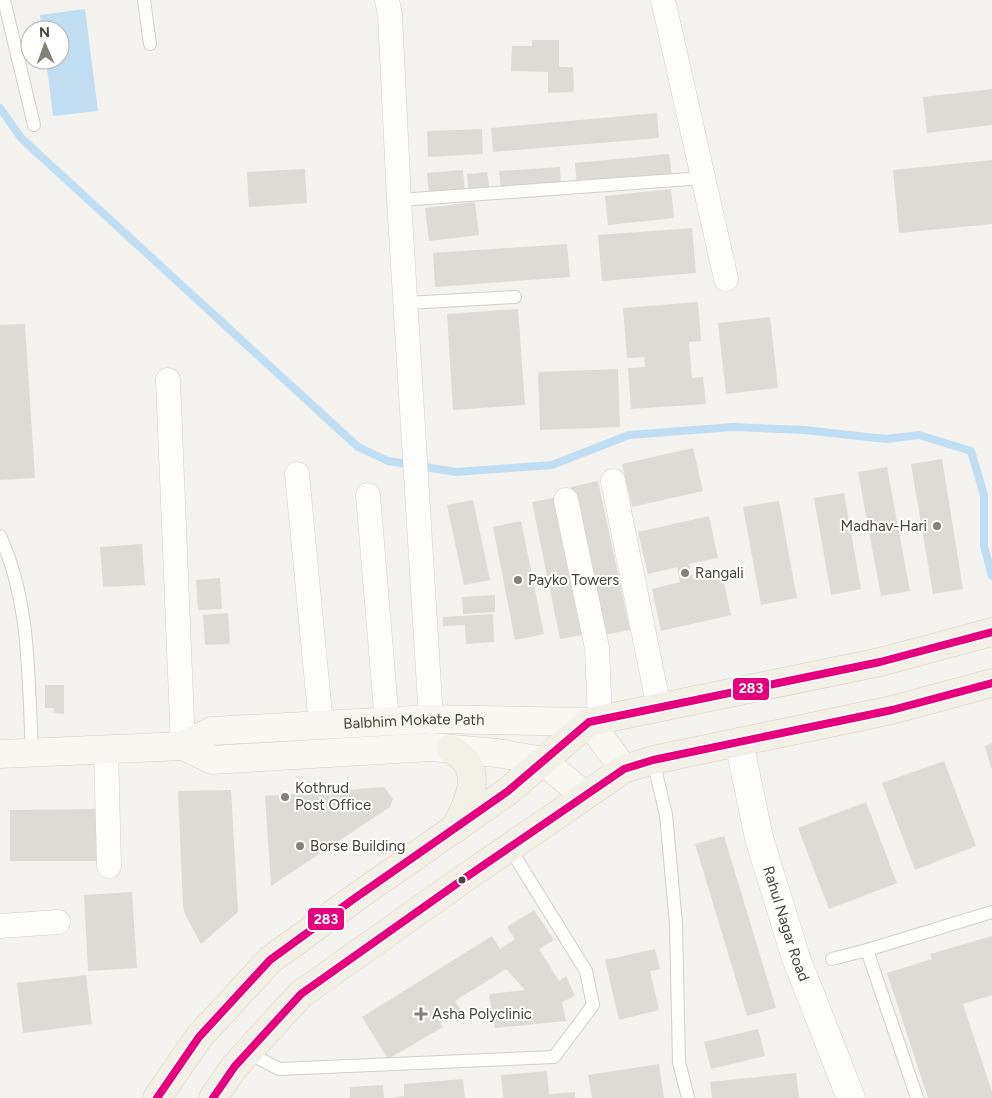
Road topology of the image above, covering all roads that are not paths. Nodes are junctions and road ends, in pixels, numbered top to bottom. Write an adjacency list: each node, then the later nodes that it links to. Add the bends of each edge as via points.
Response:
1 (4, 0): 6 (lane)
2 (144, 0): 5 (lane)
3 (387, 0): 8 (street)
4 (663, 0): 7 (street)
5 (150, 44)
6 (34, 125)
7 (703, 178): 8 (lane); 9 (street)
8 (399, 200): 11 (street)
9 (726, 279)
10 (515, 297): 11 (lane)
11 (406, 303): 21 (street)
12 (168, 380): 26 (street)
13 (297, 474): 24 (street)
14 (613, 481): 20 (street)
15 (368, 495): 23 (street)
16 (566, 500): 22 (street, via 596,648)
17 (0, 536): 29 (lane, via 15,580 25,630)
18 (992, 632): 20 (main road, via 880,662)
19 (992, 683): 25 (main road, via 892,710)
20 (659, 708): 22 (main road)
21 (431, 719): 22 (main road, Balbhim Mokate Path); 23 (main road, Balbhim Mokate Path)
22 (594, 721): 31 (main road); 33 (main road)
23 (387, 722): 24 (main road, Balbhim Mokate Path)
24 (321, 725): 26 (main road, Balbhim Mokate Path, via 212,731)
25 (739, 742): 32 (main road); 47 (street, Rahul Nagar Road, via 759,838 796,958)
26 (183, 746): 27 (main road, Balbhim Mokate Path); 28 (main road, Balbhim Mokate Path, via 212,760 431,747)
27 (106, 749): 29 (main road, Balbhim Mokate Path); 37 (street)
28 (452, 749): 31 (main road, Balbhim Mokate Path); 35 (main road, via 471,769 472,779 469,796)
29 (32, 752): 30 (main road, Balbhim Mokate Path)
30 (0, 754)
31 (543, 760): 34 (main road); 35 (main road, via 508,791)
32 (653, 760): 33 (main road); 46 (lane, via 666,815 676,924 679,1062)
33 (624, 769): 34 (main road)
34 (584, 795): 36 (main road)
35 (455, 828): 44 (main road, via 270,960 199,1037)
36 (509, 847): 43 (main road, via 301,994); 43 (lane, via 586,971 592,1005 554,1057 279,1069)
37 (109, 866)
38 (992, 912): 41 (lane)
39 (58, 922): 40 (street)
40 (0, 926)
41 (867, 950): 42 (lane); 48 (lane)
42 (832, 959)
43 (247, 1052): 45 (main road)
44 (157, 1098)
45 (213, 1098)
46 (688, 1098)
47 (851, 1098)
48 (917, 1098)

